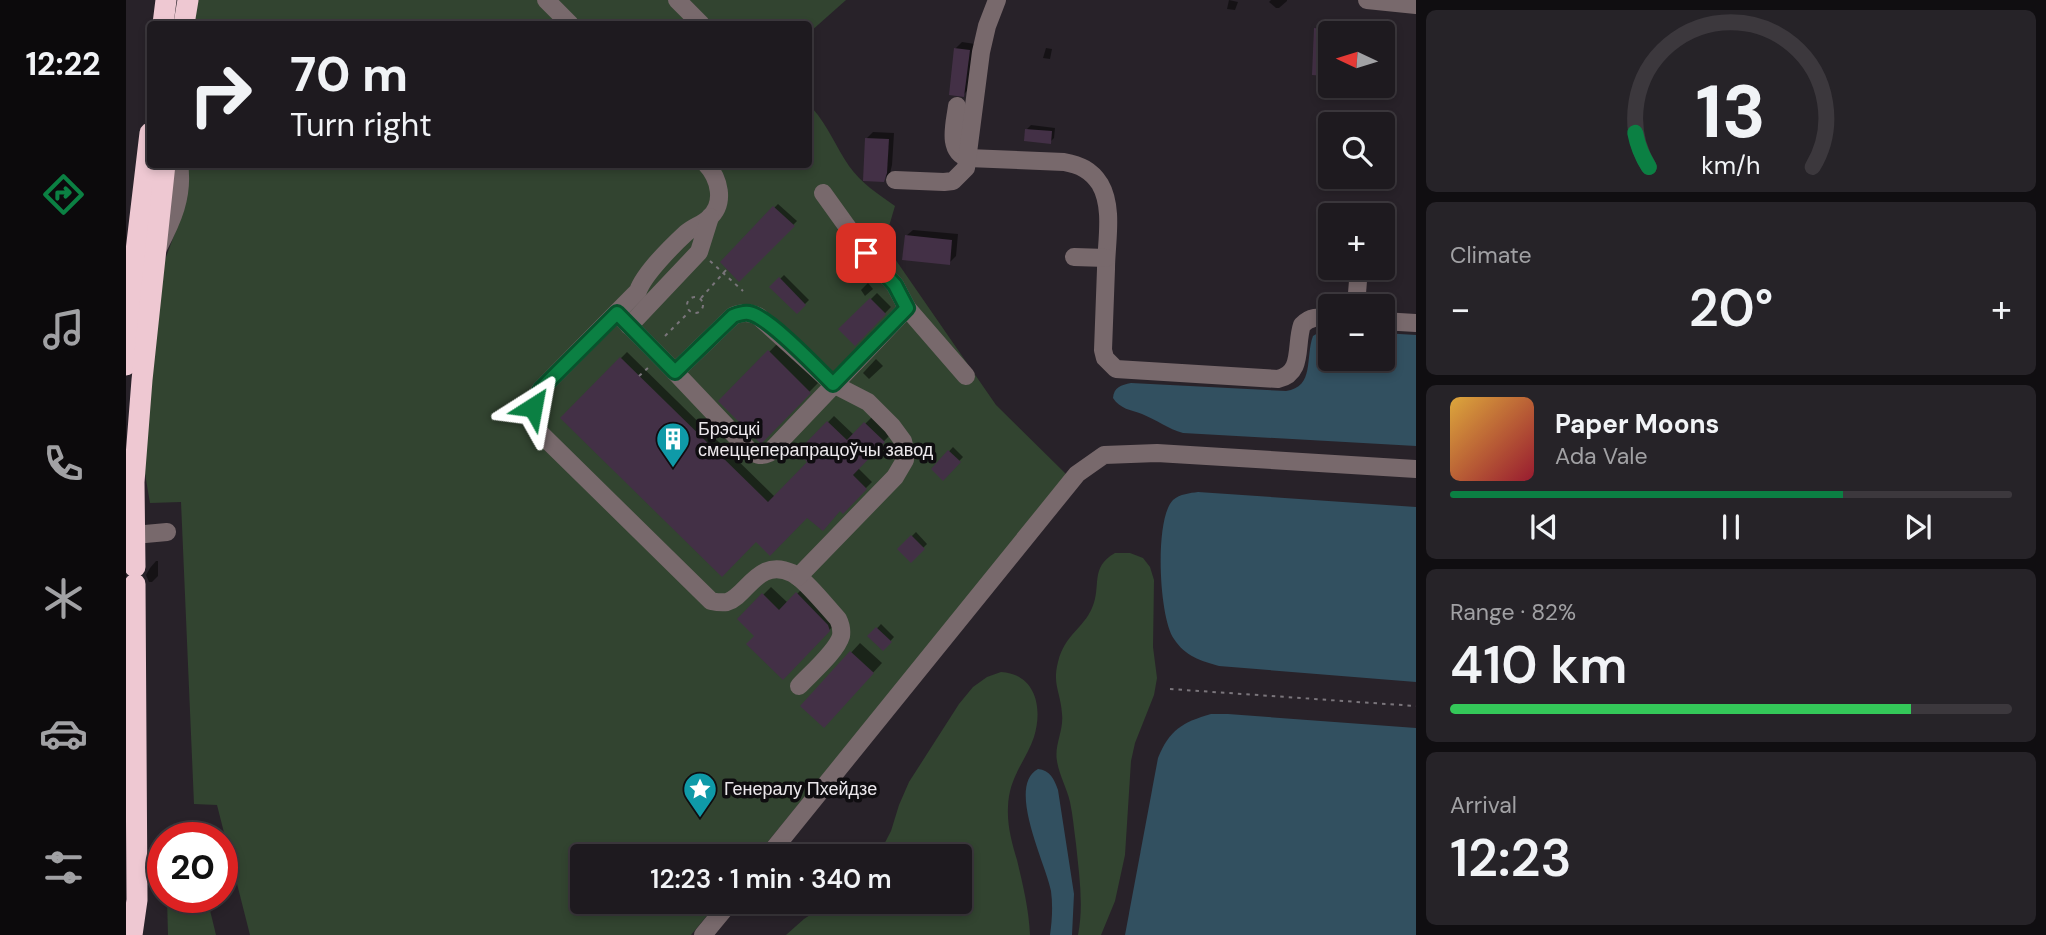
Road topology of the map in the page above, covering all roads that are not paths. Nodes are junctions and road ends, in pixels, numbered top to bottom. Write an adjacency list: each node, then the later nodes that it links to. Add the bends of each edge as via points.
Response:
1 (166, 0): 8 (highway)
2 (188, 0): 9 (highway)
3 (546, 0): 10 (lane)
4 (677, 0): 11 (lane)
5 (997, 0): 14 (lane, via 981,52)
6 (1367, 0): 7 (lane)
7 (1416, 5)
8 (163, 21)
9 (184, 21)
10 (567, 21)
11 (698, 21)
12 (957, 106): 14 (lane, via 954,145)
13 (147, 158): 28 (highway)
14 (968, 158): 18 (lane, via 966,168 953,181); 22 (lane, via 1064,162 1086,169 1104,195)
15 (165, 168): 20 (highway)
16 (179, 168): 20 (lane, via 175,214)
17 (709, 168): 25 (lane, via 719,185 710,218 688,232 642,281)
18 (895, 180)
19 (822, 194): 23 (lane, via 895,285)
20 (155, 254): 33 (highway)
21 (1074, 257): 22 (lane)
22 (1106, 258): 24 (lane, via 1103,350 1104,358 1116,369 1284,378 1295,367 1302,326)
23 (907, 308): 30 (lane); 31 (lane)
24 (1318, 318)
25 (623, 319): 29 (lane); 35 (lane, via 537,394 532,414 535,427 710,601 731,600 769,571)
26 (1395, 322): 27 (lane)
27 (1416, 323)
28 (126, 365)
29 (675, 372): 31 (lane, via 733,316 749,313 766,321); 31 (lane, via 748,449 762,456)
30 (966, 376)
31 (833, 384): 35 (lane, via 868,402 892,426 903,441 905,460 895,477)
32 (1416, 469): 38 (lane, via 1157,453 1104,454 1077,474)
33 (130, 532): 34 (lane); 37 (highway, via 135,576)
34 (167, 532)
35 (798, 577): 36 (lane, via 838,619 842,634)
36 (799, 686)
37 (137, 843): 39 (lane); 40 (highway)
38 (778, 844)
39 (126, 879)
40 (138, 900): 42 (highway); 43 (lane)
41 (720, 914): 44 (lane)
42 (130, 935)
43 (140, 935)
44 (703, 935)

